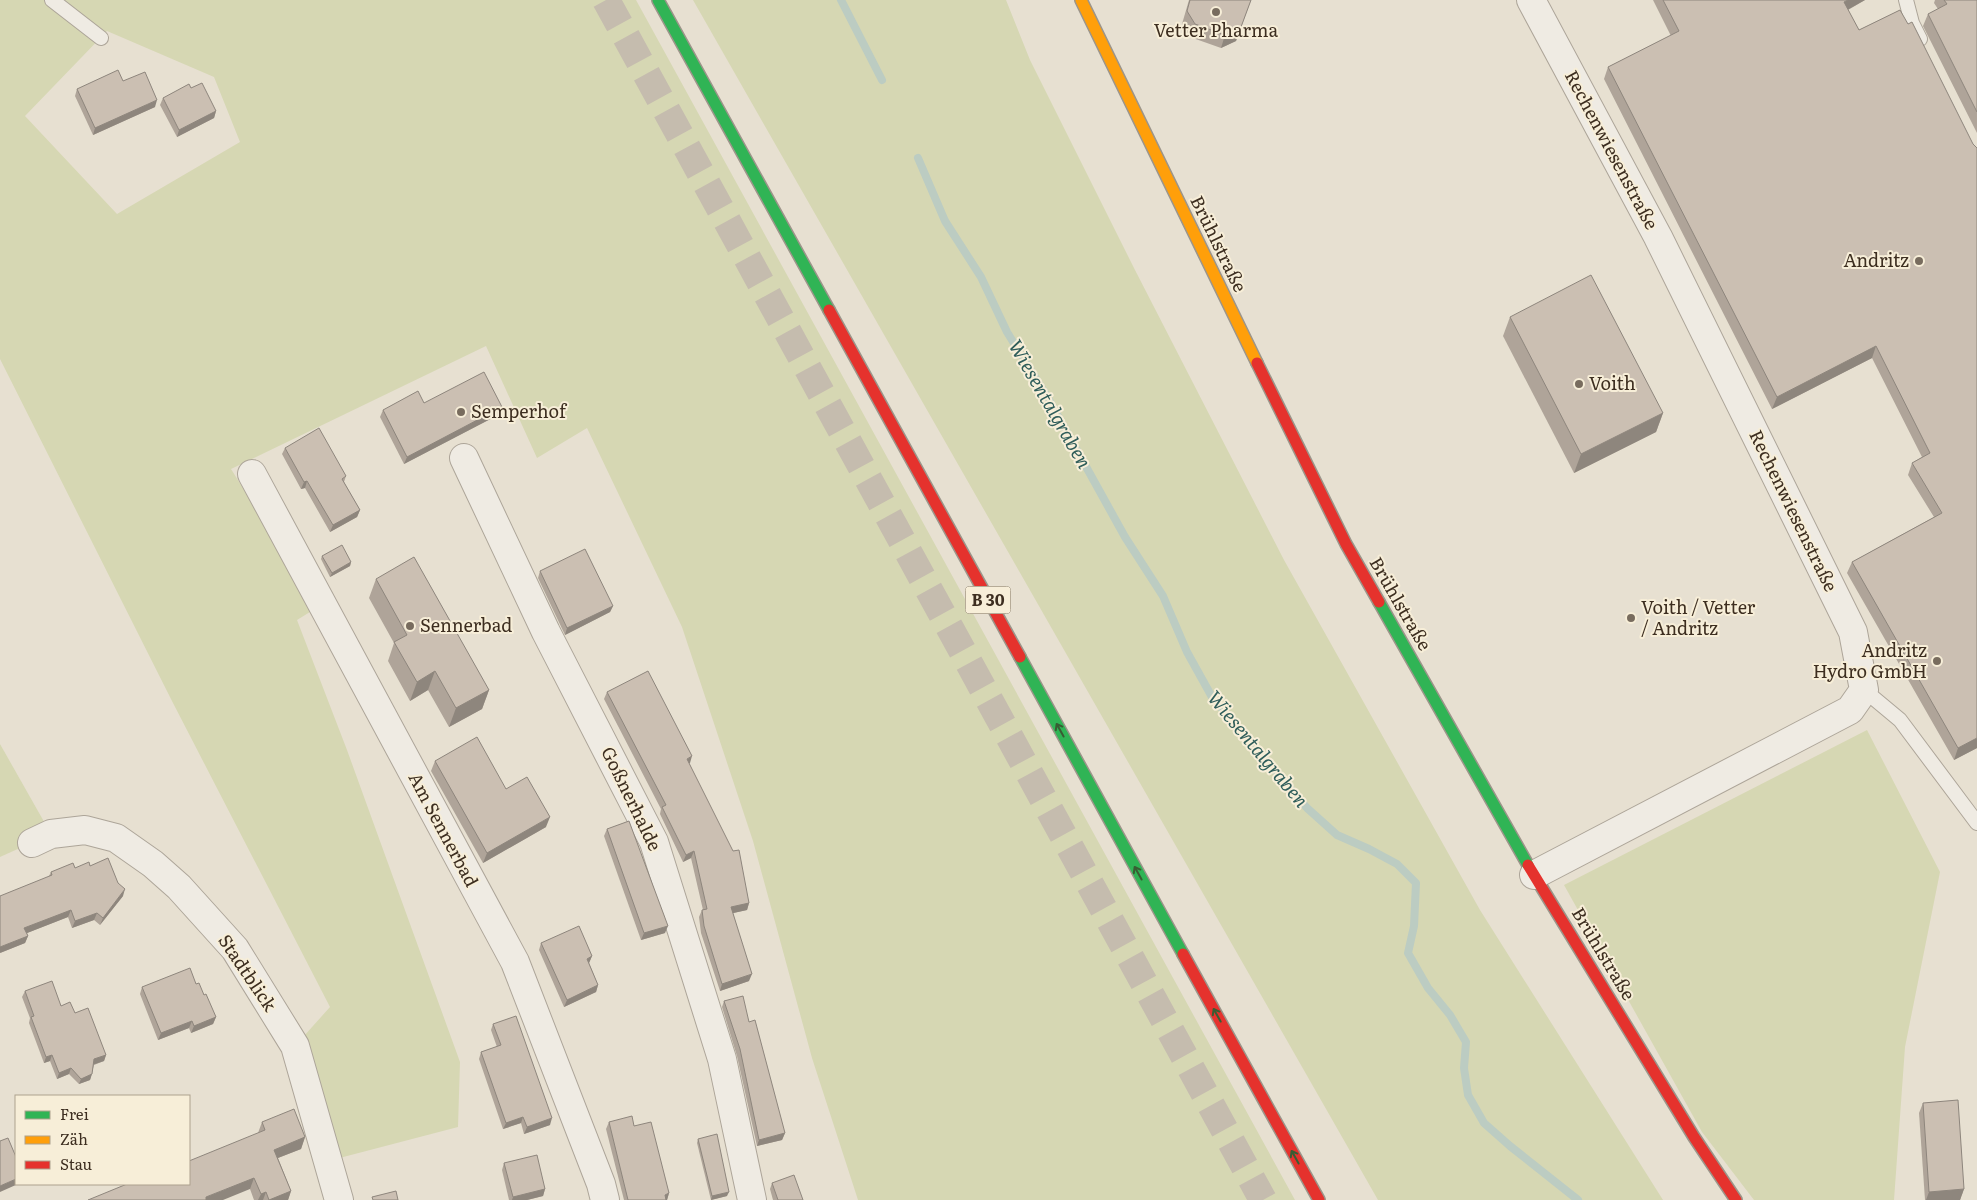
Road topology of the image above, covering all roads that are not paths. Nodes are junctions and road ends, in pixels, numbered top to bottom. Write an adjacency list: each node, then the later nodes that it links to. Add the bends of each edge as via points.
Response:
1 (52, 0): 6 (lane)
2 (658, 0): 17 (main road, B 30, one-way to 2)
3 (1081, 0): 13 (main road, Brühlstraße, via 1346,544)
4 (1531, 0): 10 (street, Rechenwiesenstraße, via 1658,238 1849,623)
5 (1906, 0): 7 (lane, via 1912,23)
6 (101, 38)
7 (1925, 49)
8 (468, 467): 16 (street, Goßnerhalde, via 546,632 654,842 722,1058)
9 (252, 474): 15 (street, Am Sennerbad, via 515,962)
10 (1864, 690): 11 (lane, via 1900,720); 13 (street, via 1850,710)
11 (1977, 822)
12 (32, 843): 14 (street, Stadtblick, via 51,834 85,830 116,838 179,887 235,949 295,1046)
13 (1534, 876): 18 (main road, Brühlstraße)
14 (339, 1200)
15 (605, 1200)
16 (752, 1200)
17 (1318, 1200)
18 (1736, 1200)

